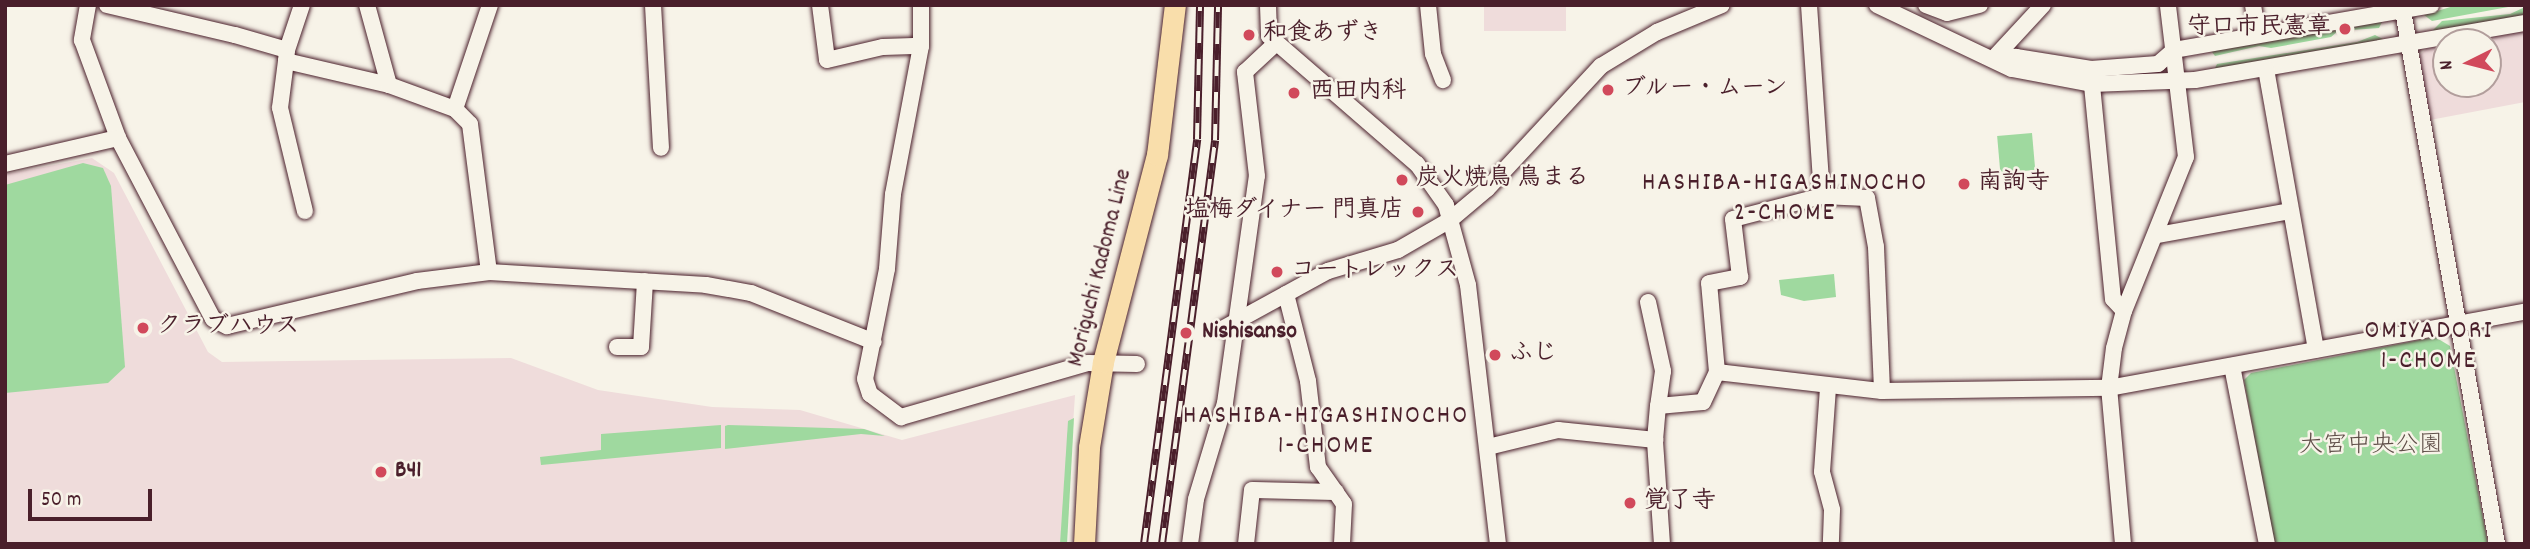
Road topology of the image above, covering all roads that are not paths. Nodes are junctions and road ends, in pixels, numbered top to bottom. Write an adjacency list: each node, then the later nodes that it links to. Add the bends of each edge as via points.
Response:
1 (88, 5): 36 (street, via 82,40)
2 (107, 5): 28 (street)
3 (302, 5): 28 (street)
4 (367, 5): 34 (street)
5 (490, 5): 35 (street)
6 (653, 5): 37 (street)
7 (820, 5): 26 (street, via 827,60 883,47)
8 (921, 5): 26 (street)
9 (1175, 5): 55 (main road, Moriguchi Kadoma Line, via 1157,155)
10 (1268, 5): 24 (street, via 1269,36)
11 (1428, 5): 32 (street, via 1433,54)
12 (1722, 5): 42 (street, via 1657,32 1601,66 1487,189)
13 (1808, 5): 39 (street)
14 (1877, 5): 29 (street)
15 (1926, 5): 16 (street, via 1947,13)
16 (1980, 5)
17 (2043, 5): 29 (street)
18 (2168, 5): 27 (street)
19 (2253, 5): 23 (street)
20 (2431, 5): 21 (street)
21 (2402, 8): 23 (street); 25 (street)
22 (2525, 23): 25 (street)
23 (2258, 35): 27 (street)
24 (1276, 43): 42 (street, via 1417,163 1446,205); 50 (street, via 1245,72 1257,176)
25 (2410, 43): 30 (street); 51 (street)
26 (921, 46): 52 (street, via 893,194 887,269)
27 (2174, 50): 31 (street, via 2158,64); 33 (street)
28 (287, 56): 34 (street); 40 (street, via 280,108)
29 (1994, 58): 31 (street, via 2042,78)
30 (2266, 69): 33 (street); 41 (street)
31 (2092, 77): 33 (street); 48 (street, via 2113,299)
32 (1443, 80)
33 (2178, 80): 43 (street, via 2186,157)
34 (388, 85): 35 (street)
35 (455, 109): 44 (street, via 470,124)
36 (118, 138): 38 (street); 44 (street, via 213,319 227,326 417,281)
37 (661, 148)
38 (5, 164)
39 (1822, 196): 58 (street, via 1733,219 1740,276 1709,283); 61 (street, via 1867,198 1876,247)
40 (305, 211)
41 (2290, 211): 43 (street); 54 (street)
42 (1450, 220): 46 (street, via 1398,250 1328,271); 64 (street, via 1468,285)
43 (2158, 235): 48 (street)
44 (489, 272): 45 (street)
45 (645, 281): 52 (street, via 751,293); 53 (street, via 641,347)
46 (1286, 294): 50 (street); 65 (street, via 1308,381 1318,467)
47 (1648, 302): 62 (street, via 1663,370)
48 (2124, 312): 60 (street)
49 (2525, 312): 51 (street)
50 (1229, 324): 67 (street, via 1225,403 1199,487)
51 (2458, 324): 54 (street); 75 (street)
52 (874, 342): 55 (street, via 865,379 870,394 901,418)
53 (617, 347)
54 (2316, 350): 57 (street)
55 (1103, 362): 56 (street); 66 (main road, Moriguchi Kadoma Line, via 1088,447)
56 (1137, 364)
57 (2232, 366): 60 (street); 74 (street)
58 (1717, 372): 59 (street); 62 (street, via 1703,402)
59 (1828, 388): 61 (street); 72 (street, via 1822,472 1832,510)
60 (2109, 388): 61 (street); 73 (street)
61 (1882, 391)
62 (1658, 406): 63 (street)
63 (1655, 440): 64 (street, via 1558,430); 71 (street)
64 (1488, 447): 70 (street)
65 (1336, 492): 68 (street, via 1252,490); 69 (street, via 1344,504)
66 (1084, 544)
67 (1190, 544)
68 (1246, 544)
69 (1342, 544)
70 (1498, 544)
71 (1662, 544)
72 (1831, 544)
73 (2123, 544)
74 (2267, 544)
75 (2497, 544)

